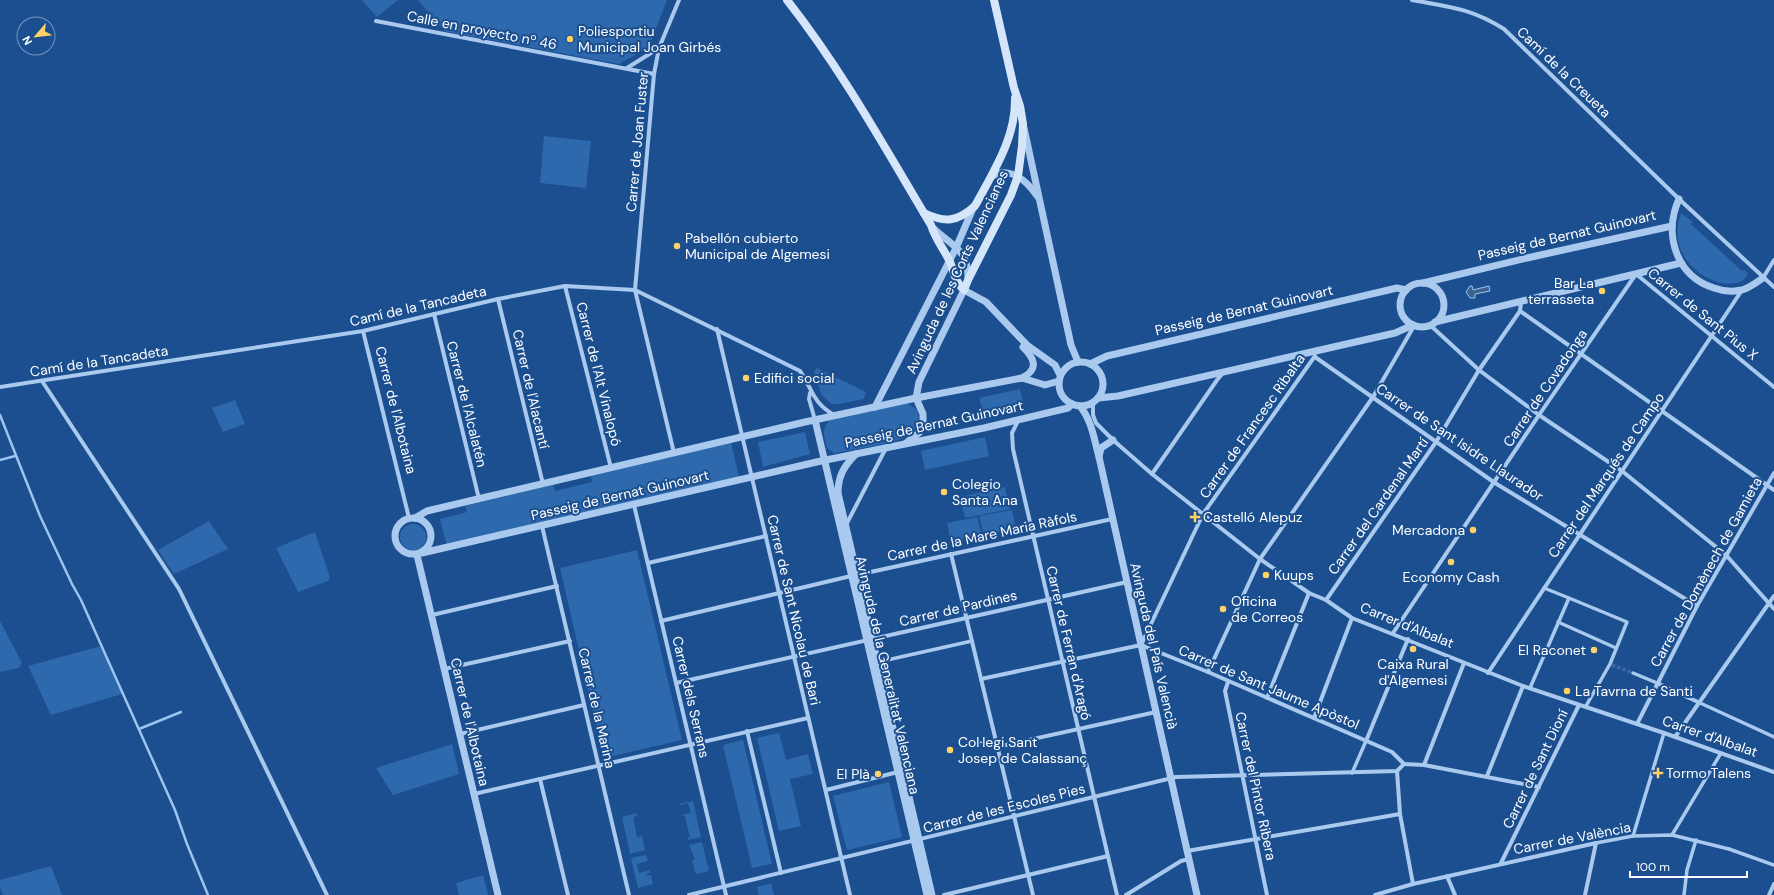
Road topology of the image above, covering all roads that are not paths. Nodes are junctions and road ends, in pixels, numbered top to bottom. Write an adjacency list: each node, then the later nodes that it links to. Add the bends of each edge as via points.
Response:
1 (679, 0): 6 (street, Carrer de Joan Fuster)
2 (787, 0): 16 (main road, via 848,86)
3 (994, 0): 9 (main road)
4 (1412, 0): 14 (street, Camí de la Creueta, via 1460,8 1504,29)
5 (376, 21): 7 (street, Calle en proyecto nº 46)
6 (659, 48): 7 (street); 8 (street, Carrer de Joan Fuster)
7 (626, 68): 8 (street, Calle en proyecto nº 46)
8 (654, 74): 29 (street, Carrer de Joan Fuster)
9 (1014, 88): 10 (main road, Avinguda de les Corts Valencianes); 12 (main road, Avinguda de les Corts Valencianes, via 1012,133)
10 (1023, 124): 11 (main road, Avinguda de les Corts Valencianes); 13 (street)
11 (1018, 176): 12 (street, via 1000,172); 13 (street, via 1032,188); 25 (main road, Avinguda de les Corts Valencianes)
12 (991, 177): 15 (main road, Avinguda de les Corts Valencianes)
13 (1040, 200): 46 (street, via 1071,345)
14 (1680, 200): 18 (street); 24 (street, Camí de la Creueta)
15 (975, 206): 16 (main road, via 956,218 940,219); 19 (street, Avinguda de les Corts Valencianes)
16 (924, 213): 17 (main road)
17 (931, 225): 19 (street); 21 (main road, via 935,237)
18 (1672, 226): 22 (street, via 1673,245); 26 (street, Passeig de Bernat Guinovart)
19 (956, 248): 21 (street, Avinguda de les Corts Valencianes); 25 (street, via 966,260)
20 (1774, 260): 24 (street)
21 (950, 261): 30 (main road, via 957,282); 61 (street, Avinguda de les Corts Valencianes)
22 (1681, 263): 23 (street); 32 (street, via 1705,284 1724,290)
23 (1636, 274): 34 (street); 42 (street, Carrer de Sant Pius X); 44 (street, Carrer de Covadonga)
24 (1763, 278): 28 (street, Camí de la Creueta); 32 (street)
25 (968, 280): 30 (main road, Avinguda de les Corts Valencianes)
26 (1423, 283): 31 (street, via 1414,284); 38 (street, via 1435,288 1443,299 1443,310)
27 (565, 286): 29 (street, Camí de la Tancadeta); 33 (street, Camí de la Tancadeta); 76 (street, Carrer de l'Alt Vinalopó)
28 (1774, 287)
29 (635, 290): 40 (street, Camí de la Tancadeta); 72 (street, Carrer de Joan Fuster)
30 (964, 290): 37 (street, via 986,302); 57 (street, Avinguda de les Corts Valencianes, via 919,382)
31 (1406, 290): 39 (street, via 1401,298 1400,309 1404,318); 47 (street, Passeig de Bernat Guinovart, via 1397,288 1382,291 1107,356)
32 (1743, 290): 42 (street, Carrer del Marqués de Campo)
33 (498, 300): 36 (street, Camí de la Tancadeta); 82 (street, Carrer de l'Alacantí)
34 (1521, 302): 35 (street, Carrer del Cardenal Martí); 38 (street)
35 (1520, 311): 44 (street); 48 (street, Carrer del Cardenal Martí)
36 (434, 314): 41 (street, Camí de la Tancadeta); 85 (street, Carrer de l'Alcalatén)
37 (998, 315): 50 (street, via 1033,360 1029,374); 51 (street, via 1027,344 1055,365)
38 (1433, 324): 39 (street); 48 (street)
39 (1413, 325): 43 (street, via 1395,333); 56 (street)
40 (717, 329): 55 (street, Camí de la Tancadeta, via 800,371 808,382); 67 (street, Carrer de Sant Nicolau de Bari)
41 (363, 331): 52 (street, Camí de la Tancadeta); 88 (street, Carrer de l'Albotaina)
42 (1712, 336): 54 (street, Carrer de Sant Pius X); 62 (street, Carrer del Marqués de Campo)
43 (1319, 350): 45 (street, Carrer de Francesc Ribalta); 49 (street)
44 (1581, 353): 62 (street); 63 (street, Carrer de Covadonga)
45 (1314, 358): 56 (street, Carrer de Sant Isidre Llaurador); 87 (street, Carrer de Francesc Ribalta)
46 (1078, 362): 47 (street); 51 (street, via 1070,364)
47 (1090, 364): 58 (street, via 1100,373 1102,379 1102,392)
48 (1479, 370): 63 (street); 69 (street, Carrer del Cardenal Martí)
49 (1225, 372): 58 (street); 79 (street)
50 (1022, 378): 51 (street, Passeig de Bernat Guinovart, via 1045,385); 57 (street, Passeig de Bernat Guinovart)
51 (1059, 378): 59 (street, via 1062,395)
52 (42, 381): 53 (street, Camí de la Tancadeta); 193 (street, via 179,589)
53 (0, 387)
54 (1774, 387)
55 (810, 392): 64 (street, Camí de la Tancadeta, via 816,401); 65 (street, Camí de la Tancadeta, via 809,399)
56 (1373, 397): 69 (street, Carrer de Sant Isidre Llaurador); 98 (street)
57 (916, 398): 61 (street, Passeig de Bernat Guinovart); 70 (street, via 923,414 923,426 919,433)
58 (1096, 400): 60 (street); 68 (street, Carrer d'Albalat, via 1096,423)
59 (1072, 404): 60 (street); 66 (street, Passeig de Bernat Guinovart, via 1068,408)
60 (1080, 406): 74 (street, Avinguda del País Valencià, via 1090,423)
61 (875, 407): 64 (street, Passeig de Bernat Guinovart)
62 (1662, 412): 77 (street, Carrer del Marqués de Campo); 83 (street)
63 (1539, 415): 77 (street); 81 (street, Carrer de Covadonga)
64 (834, 416): 65 (street, Passeig de Bernat Guinovart)
65 (815, 420): 67 (street, Passeig de Bernat Guinovart); 75 (street)
66 (1018, 420): 70 (street, Passeig de Bernat Guinovart); 94 (street, Carrer de Ferran d'Aragó, via 1012,433 1013,449)
67 (742, 437): 72 (street, Passeig de Bernat Guinovart); 80 (street, Carrer de Sant Nicolau de Bari)
68 (1113, 440): 74 (street, via 1101,448); 79 (street, Carrer d'Albalat)
69 (1436, 442): 81 (street, Carrer de Sant Isidre Llaurador); 109 (street, Carrer del Cardenal Martí)
70 (903, 445): 71 (street, Passeig de Bernat Guinovart)
71 (886, 448): 73 (street, Passeig de Bernat Guinovart); 91 (street)
72 (674, 453): 76 (street, Passeig de Bernat Guinovart)
73 (857, 454): 75 (street, Passeig de Bernat Guinovart); 91 (street, Avinguda de la Generalitat Valenciana, via 846,465 838,482)
74 (1099, 457): 89 (street, Avinguda del País Valencià)
75 (824, 461): 80 (street, Passeig de Bernat Guinovart); 100 (street, Avinguda de la Generalitat Valenciana)
76 (611, 468): 82 (street, Passeig de Bernat Guinovart)
77 (1622, 471): 92 (street, Carrer del Marqués de Campo); 97 (street)
78 (1774, 473): 83 (street, Carrer de Domènech de Gamieta)
79 (1152, 474): 87 (street, Carrer d'Albalat)
80 (752, 477): 86 (street, Passeig de Bernat Guinovart); 93 (street, Carrer de Sant Nicolau de Bari)
81 (1495, 483): 92 (street, Carrer de Sant Isidre Llaurador); 118 (street, Carrer de Covadonga)
82 (543, 484): 85 (street, Passeig de Bernat Guinovart)
83 (1767, 485): 84 (street); 97 (street, Carrer de Domènech de Gamieta)
84 (1774, 490)
85 (478, 499): 88 (street, Passeig de Bernat Guinovart, via 426,511)
86 (634, 505): 90 (street, Passeig de Bernat Guinovart); 99 (street, Carrer dels Serrans)
87 (1203, 514): 98 (street, Carrer d'Albalat); 123 (street, Carrer de Francesc Ribalta)
88 (412, 518): 95 (street, via 426,523 431,533 430,545); 95 (street, via 401,522 396,528 395,541 402,551 409,555)
89 (1112, 519): 94 (street, Carrer de la Mare Maria Ràfols); 101 (street, Avinguda del País Valencià)
90 (542, 526): 95 (street, Passeig de Bernat Guinovart); 102 (street, Carrer de la Marina)
91 (845, 527): 100 (street, Avinguda de la Generalitat Valenciana)
92 (1582, 535): 103 (street, Carrer del Marqués de Campo); 111 (street, Carrer de Sant Isidre Llaurador)
93 (766, 536): 99 (street); 104 (street, Carrer de Sant Nicolau de Bari)
94 (1032, 536): 96 (street, Carrer de la Mare Maria Ràfols); 108 (street, Carrer de Ferran d'Aragó)
95 (420, 554): 113 (street, Carrer de l'Albotaina)
96 (951, 554): 100 (street, Carrer de la Mare Maria Ràfols); 114 (street)
97 (1726, 555): 110 (street); 111 (street, Carrer de Domènech de Gamieta)
98 (1260, 559): 105 (street, Carrer d'Albalat); 130 (street)
99 (648, 563): 116 (street, Carrer dels Serrans)
100 (854, 575): 104 (street, Carrer de la Mare Maria Ràfols); 119 (street, Avinguda de la Generalitat Valenciana)
101 (1126, 582): 108 (street, Carrer de Pardines); 123 (street, Avinguda del País Valencià)
102 (557, 586): 113 (street); 121 (street, Carrer de la Marina)
103 (1544, 588): 107 (street); 131 (street, Carrer del Marqués de Campo)
104 (779, 592): 116 (street, Carrer de la Mare Maria Ràfols); 125 (street, Carrer de Sant Nicolau de Bari)
105 (1309, 593): 109 (street, Carrer d'Albalat); 139 (street)
106 (1774, 596): 110 (street)
107 (1569, 598): 117 (street); 124 (street, via 1627,622)
108 (1047, 599): 114 (street, Carrer de Pardines); 127 (street, Carrer de Ferran d'Aragó)
109 (1326, 600): 115 (street, Carrer d'Albalat)
110 (1769, 603): 112 (street); 140 (street)
111 (1696, 606): 136 (street, Carrer de Domènech de Gamieta)
112 (1774, 609)
113 (432, 615): 129 (street, Carrer de l'Albotaina)
114 (967, 618): 119 (street, Carrer de Pardines); 122 (street)
115 (1352, 618): 118 (street, Carrer d'Albalat); 146 (street)
116 (661, 621): 135 (street, Carrer dels Serrans)
117 (1558, 622): 124 (street); 138 (street)
118 (1393, 634): 120 (street, Carrer d'Albalat)
119 (869, 639): 125 (street, Carrer de Pardines); 126 (street, Avinguda de la Generalitat Valenciana); 162 (street, Avinguda de la Generalitat Valenciana)
120 (1408, 639): 128 (street, Carrer d'Albalat); 154 (street)
121 (570, 641): 129 (street); 141 (street, Carrer de la Marina)
122 (972, 641): 126 (street); 133 (street)
123 (1141, 645): 127 (street); 130 (street, Carrer de Sant Jaume Apòstol); 144 (street, Avinguda del País Valencià)
124 (1616, 648): 143 (street, via 1611,664)
125 (794, 656): 135 (street, Carrer de Pardines); 145 (street, Carrer de Sant Nicolau de Bari)
126 (877, 662): 178 (street, Avinguda de la Generalitat Valenciana)
127 (1062, 662): 133 (street); 148 (street, Carrer de Ferran d'Aragó)
128 (1464, 663): 131 (street, Carrer d'Albalat); 159 (street)
129 (444, 669): 151 (street, Carrer de l'Albotaina)
130 (1208, 672): 134 (street, Carrer de Sant Jaume Apòstol)
131 (1488, 673): 137 (street, Carrer d'Albalat)
132 (1634, 673): 136 (street)
133 (981, 679): 156 (street)
134 (1228, 682): 139 (street, Carrer de Sant Jaume Apòstol); 165 (street, Carrer del Pintor Ribera, via 1225,691)
135 (676, 683): 155 (street, Carrer dels Serrans)
136 (1657, 683): 140 (street); 147 (street, Carrer de Domènech de Gamieta)
137 (1523, 686): 138 (street, Carrer d'Albalat); 166 (street)
138 (1530, 688): 142 (street, Carrer d'Albalat)
139 (1267, 698): 146 (street, Carrer de Sant Jaume Apòstol)
140 (1698, 702): 152 (street); 153 (street)
141 (584, 705): 151 (street); 160 (street, Carrer de la Marina)
142 (1579, 705): 143 (street, Carrer d'Albalat); 169 (street, Carrer de Sant Dioní)
143 (1586, 706): 147 (street, Carrer d'Albalat)
144 (1156, 712): 148 (street); 168 (street, Avinguda del País Valencià)
145 (808, 718): 149 (street); 170 (street, Carrer de Sant Nicolau de Bari)
146 (1314, 718): 154 (street, Carrer de Sant Jaume Apòstol)
147 (1637, 724): 150 (street, Carrer d'Albalat)
148 (1078, 730): 156 (street); 172 (street, Carrer de Ferran d'Aragó)
149 (747, 732): 155 (street); 187 (street)
150 (1664, 733): 152 (street, Carrer d'Albalat); 176 (street)
151 (460, 734): 171 (street, Carrer de l'Albotaina)
152 (1675, 737): 157 (street, Carrer d'Albalat)
153 (1774, 737)
154 (1366, 741): 158 (street, Carrer de Sant Jaume Apòstol, via 1392,752); 163 (street)
155 (691, 744): 160 (street); 192 (street, Carrer dels Serrans)
156 (998, 747): 174 (street)
157 (1721, 753): 164 (street, Carrer d'Albalat); 175 (street)
158 (1404, 764): 159 (street); 161 (street)
159 (1424, 765): 166 (street)
160 (599, 766): 167 (street); 196 (street, Carrer de la Marina)
161 (1397, 771): 163 (street, Carrer de les Escoles Pies); 173 (street)
162 (898, 772): 170 (street); 178 (street, Avinguda de la Generalitat Valenciana)
163 (1352, 772): 165 (street, Carrer de les Escoles Pies)
164 (1774, 772)
165 (1242, 776): 168 (street, Carrer de les Escoles Pies); 177 (street, Carrer del Pintor Ribera)
166 (1486, 776): 169 (street)
167 (540, 779): 171 (street); 195 (street)
168 (1171, 779): 172 (street, Carrer de les Escoles Pies); 181 (street, Avinguda del País Valencià)
169 (1539, 787): 185 (street, Carrer de Sant Dioní)
170 (826, 790): 183 (street, Carrer de Sant Nicolau de Bari)
171 (474, 794): 194 (street, Carrer de l'Albotaina)
172 (1094, 797): 174 (street, Carrer de les Escoles Pies); 182 (street, Carrer de Ferran d'Aragó)
173 (1400, 814): 177 (street); 190 (street)
174 (1014, 816): 178 (street, Carrer de les Escoles Pies); 188 (street)
175 (1672, 835): 176 (street, Carrer de València); 179 (street, Carrer de València)
176 (1633, 836): 180 (street, Carrer de València)
177 (1257, 838): 181 (street); 207 (street, Carrer del Pintor Ribera)
178 (917, 840): 183 (street, Carrer de les Escoles Pies); 200 (street, Avinguda de la Generalitat Valenciana); 201 (street, Avinguda de la Generalitat Valenciana)
179 (1696, 840): 186 (street, Carrer de València); 211 (street, via 1687,870)
180 (1596, 843): 185 (street, Carrer de València); 210 (street)
181 (1187, 851): 184 (street, Avinguda del País Valencià)
182 (1108, 856): 188 (street); 204 (street, Carrer de Ferran d'Aragó)
183 (841, 858): 187 (street, Carrer de les Escoles Pies); 199 (street, Carrer de Sant Nicolau de Bari)
184 (1189, 859): 205 (street, via 1181,861); 206 (street, Avinguda del País Valencià)
185 (1501, 863): 189 (street, Carrer de València)
186 (1774, 865)
187 (781, 873): 192 (street, Carrer de les Escoles Pies)
188 (1028, 874): 202 (street); 203 (street)
189 (1447, 876): 190 (street, Carrer de València); 209 (street)
190 (1413, 884): 208 (street, Carrer de València)
191 (1774, 884): 212 (street)
192 (724, 886): 197 (street, Carrer de les Escoles Pies); 198 (street, Carrer dels Serrans)
193 (327, 895)
194 (498, 895)
195 (568, 895)
196 (629, 895)
197 (689, 895)
198 (726, 895)
199 (850, 895)
200 (927, 895)
201 (932, 895)
202 (944, 895)
203 (1033, 895)
204 (1117, 895)
205 (1126, 895)
206 (1197, 895)
207 (1268, 895)
208 (1375, 895)
209 (1455, 895)
210 (1585, 895)
211 (1684, 895)
212 (1770, 895)

